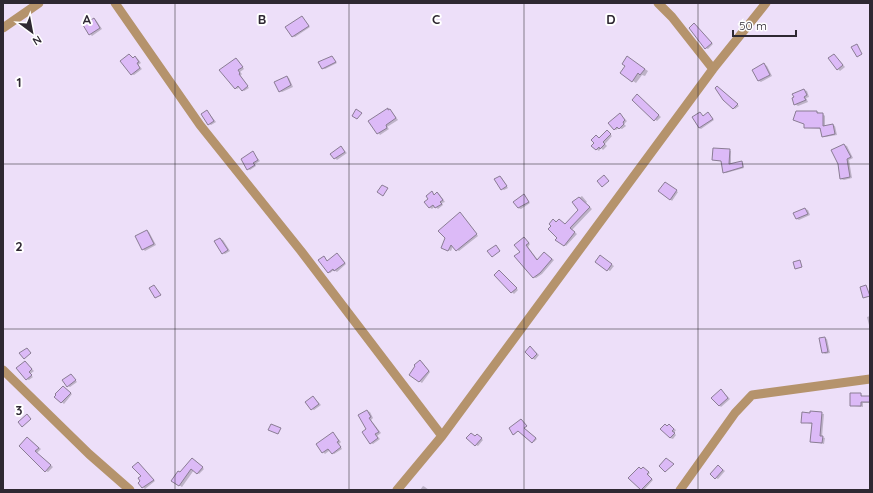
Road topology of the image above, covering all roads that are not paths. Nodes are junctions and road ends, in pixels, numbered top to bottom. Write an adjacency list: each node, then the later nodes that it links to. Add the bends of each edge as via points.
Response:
1 (39, 3): 5 (street)
2 (115, 3): 9 (street, via 200,125 301,251)
3 (658, 3): 6 (street)
4 (766, 3): 6 (street)
5 (3, 28)
6 (713, 69): 9 (street)
7 (3, 370): 10 (street)
8 (870, 379): 12 (street, via 752,395 735,413)
9 (442, 436): 11 (street)
10 (130, 490)
11 (397, 490)
12 (680, 490)

